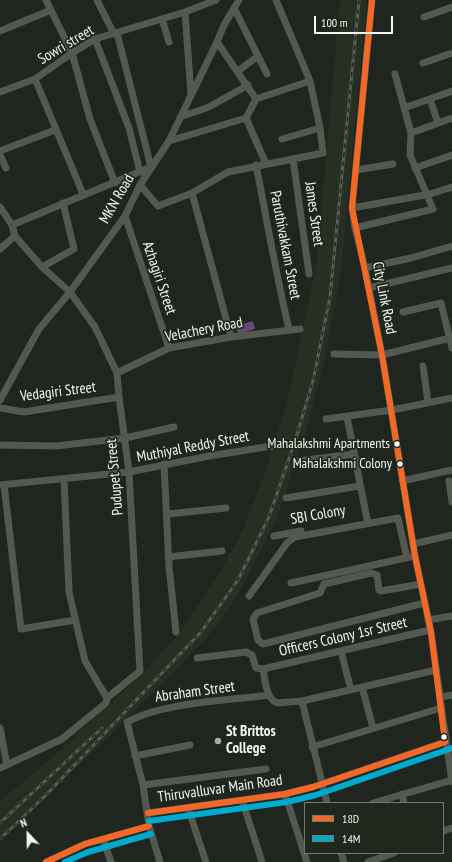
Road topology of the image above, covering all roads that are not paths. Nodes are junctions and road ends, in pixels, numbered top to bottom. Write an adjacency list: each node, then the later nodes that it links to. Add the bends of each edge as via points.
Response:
1 (46, 0): 9 (street)
2 (98, 0): 14 (street)
3 (216, 0): 10 (street, Sowri street)
4 (239, 0): 8 (street, MKN Road)
5 (276, 0): 26 (street)
6 (372, 0): 53 (street, City Link Road)
7 (452, 7): 11 (street)
8 (234, 8): 17 (street, MKN Road); 20 (street)
9 (51, 10): 13 (street); 18 (street)
10 (185, 12): 12 (street, Sowri street); 30 (street)
11 (424, 17)
12 (162, 19): 14 (street, Sowri street); 16 (street)
13 (0, 31)
14 (116, 34): 15 (street, Sowri street); 50 (street)
15 (95, 39): 18 (street, Sowri street); 54 (street, via 129,128)
16 (169, 42)
17 (217, 42): 22 (street); 30 (street, MKN Road)
18 (72, 53): 25 (street, Sowri street); 55 (street, via 90,119)
19 (452, 53): 21 (street)
20 (258, 56): 22 (street); 23 (street)
21 (423, 63)
22 (238, 71): 27 (street)
23 (267, 74)
24 (395, 74): 33 (street)
25 (35, 79): 29 (street, Sowri street); 39 (street)
26 (310, 81): 31 (street); 38 (street)
27 (248, 85): 31 (street); 34 (street, via 209,107)
28 (452, 91): 32 (street)
29 (0, 92)
30 (191, 94): 34 (street, MKN Road)
31 (256, 99): 35 (street)
32 (430, 99): 33 (street); 37 (street)
33 (404, 108): 40 (street)
34 (180, 116): 42 (street, MKN Road)
35 (246, 118): 42 (street); 47 (street)
36 (452, 118): 37 (street)
37 (438, 123): 40 (street)
38 (320, 128): 41 (street); 46 (street, via 323,153)
39 (56, 130): 43 (street); 60 (street)
40 (411, 133): 52 (street, via 410,155)
41 (282, 139)
42 (169, 141): 50 (street, MKN Road)
43 (0, 151)
44 (0, 154): 51 (street)
45 (452, 155): 52 (street)
46 (293, 158): 47 (street); 73 (street, James Street)
47 (266, 164): 49 (street)
48 (393, 164): 53 (street)
49 (256, 165): 58 (street, via 228,172); 77 (street, Paruthivakkam Street)
50 (151, 167): 54 (street); 56 (street, MKN Road)
51 (6, 168)
52 (415, 168): 59 (street)
53 (356, 170): 63 (street, City Link Road)
54 (140, 172): 55 (street)
55 (115, 183): 60 (street)
56 (140, 185): 58 (street, via 158,206); 64 (street, MKN Road)
57 (452, 188): 59 (street)
58 (192, 193): 79 (street)
59 (427, 193): 63 (street); 66 (street, via 433,209)
60 (82, 194): 61 (street)
61 (63, 202): 65 (street); 70 (street, via 74,249)
62 (0, 207): 65 (street)
63 (352, 208): 66 (street, City Link Road)
64 (124, 216): 75 (street, MKN Road); 81 (street, Azhagiri Street)
65 (12, 225): 67 (street)
66 (355, 228): 71 (street, City Link Road)
67 (15, 236): 69 (street); 70 (street, Pudupet Street)
68 (452, 246): 71 (street)
69 (0, 249)
70 (42, 267): 75 (street, Pudupet Street)
71 (365, 268): 74 (street, City Link Road)
72 (452, 268): 74 (street)
73 (309, 274)
74 (369, 288): 84 (street, City Link Road)
75 (70, 292): 86 (street, Pudupet Street, via 95,327); 89 (street, MKN Road, via 39,329)
76 (403, 312): 80 (street, via 441,303)
77 (289, 329): 78 (street, Velachery Road); 79 (street, Velachery Road)
78 (300, 329)
79 (231, 337): 81 (street, Velachery Road)
80 (450, 338): 82 (street); 84 (street)
81 (169, 348): 86 (street, Velachery Road)
82 (452, 348)
83 (334, 354): 84 (street)
84 (382, 355): 92 (street, City Link Road)
85 (423, 366): 90 (street)
86 (117, 373): 87 (street, Pudupet Street)
87 (119, 397): 91 (street, Vedagiri Street, via 24,412); 96 (street, Pudupet Street)
88 (452, 398): 90 (street)
89 (0, 400)
90 (428, 403): 92 (street)
91 (0, 408)
92 (392, 410): 93 (street); 105 (street, City Link Road)
93 (347, 417): 94 (street); 99 (street, SBI Colony)
94 (326, 419)
95 (174, 427): 96 (street)
96 (125, 438): 97 (street, via 56,446); 103 (street, Pudupet Street)
97 (0, 445)
98 (272, 446): 101 (street, Muthiyal Reddy Street)
99 (354, 454): 100 (street); 108 (street, SBI Colony)
100 (298, 461)
101 (164, 464): 103 (street, Muthiyal Reddy Street); 113 (street)
102 (452, 470): 105 (street)
103 (129, 472): 104 (street, Muthiyal Reddy Street); 140 (street, Pudupet Street, via 140,672)
104 (64, 479): 107 (street, Muthiyal Reddy Street); 127 (street, via 69,592)
105 (402, 481): 112 (street, City Link Road)
106 (448, 481): 110 (street)
107 (2, 485): 127 (street, via 21,629)
108 (360, 486): 109 (street, SBI Colony); 114 (street, SBI Colony)
109 (286, 498)
110 (452, 502)
111 (226, 508): 113 (street)
112 (408, 512): 114 (street, SBI Colony); 117 (street, City Link Road)
113 (168, 514): 120 (street)
114 (367, 519): 116 (street, SBI Colony)
115 (452, 535): 117 (street)
116 (274, 536)
117 (413, 544): 119 (street, City Link Road)
118 (222, 551): 120 (street)
119 (415, 556): 121 (street); 123 (street, City Link Road)
120 (168, 557): 130 (street)
121 (408, 558): 122 (street); 124 (street, via 398,518 295,537 287,543)
122 (292, 583)
123 (421, 584): 125 (street, City Link Road); 125 (street, via 382,591 379,590 377,575 372,573 324,584 320,592 257,613 253,619 258,640 263,644)
124 (249, 596)
125 (424, 603): 128 (street, City Link Road)
126 (452, 616): 128 (street)
127 (75, 620): 140 (street, via 85,661)
128 (428, 620): 129 (street, City Link Road)
129 (430, 630): 131 (street, Officers Colony 1sr Street); 134 (street, City Link Road)
130 (176, 632)
131 (341, 651): 133 (street, Officers Colony 1sr Street); 136 (street)
132 (197, 658): 133 (street, via 246,652 252,655 256,668)
133 (263, 669): 137 (street)
134 (436, 670): 135 (street); 139 (street, City Link Road)
135 (362, 687): 136 (street); 144 (street)
136 (352, 690): 141 (street)
137 (269, 695): 141 (street, via 273,702 277,703); 148 (street, Abraham Street, via 164,708 140,714 127,722)
138 (452, 695): 139 (street)
139 (440, 697): 142 (street, City Link Road)
140 (107, 698): 149 (street, via 106,703 62,738)
141 (302, 701): 147 (street)
142 (441, 708): 144 (street); 145 (street, City Link Road)
143 (0, 728): 149 (street)
144 (373, 728): 147 (street)
145 (445, 742): 151 (street, City Link Road); 152 (street, Thiruvalluvar Main Road)
146 (190, 745): 148 (street)
147 (312, 747): 152 (street)
148 (135, 756): 153 (street)
149 (3, 766)
150 (266, 769): 153 (street)
151 (452, 781): 155 (street)
152 (321, 784): 154 (street, Thiruvalluvar Main Road); 157 (street)
153 (142, 785): 161 (street)
154 (285, 794): 156 (street, Thiruvalluvar Main Road); 164 (street)
155 (402, 794): 158 (street); 159 (street)
156 (242, 800): 160 (street, Thiruvalluvar Main Road); 170 (street)
157 (327, 802)
158 (376, 802)
159 (404, 802)
160 (188, 808): 161 (street, Thiruvalluvar Main Road); 169 (street)
161 (148, 813): 162 (street, Thiruvalluvar Main Road)
162 (149, 826): 163 (street, Thiruvalluvar Main Road); 168 (street)
163 (103, 839): 166 (street, Thiruvalluvar Main Road, via 84,844); 167 (street)
164 (304, 853)
165 (391, 854): 171 (street); 172 (street)
166 (46, 862)
167 (111, 862)
168 (160, 862)
169 (205, 862)
170 (262, 862)
171 (368, 862)
172 (394, 862)

